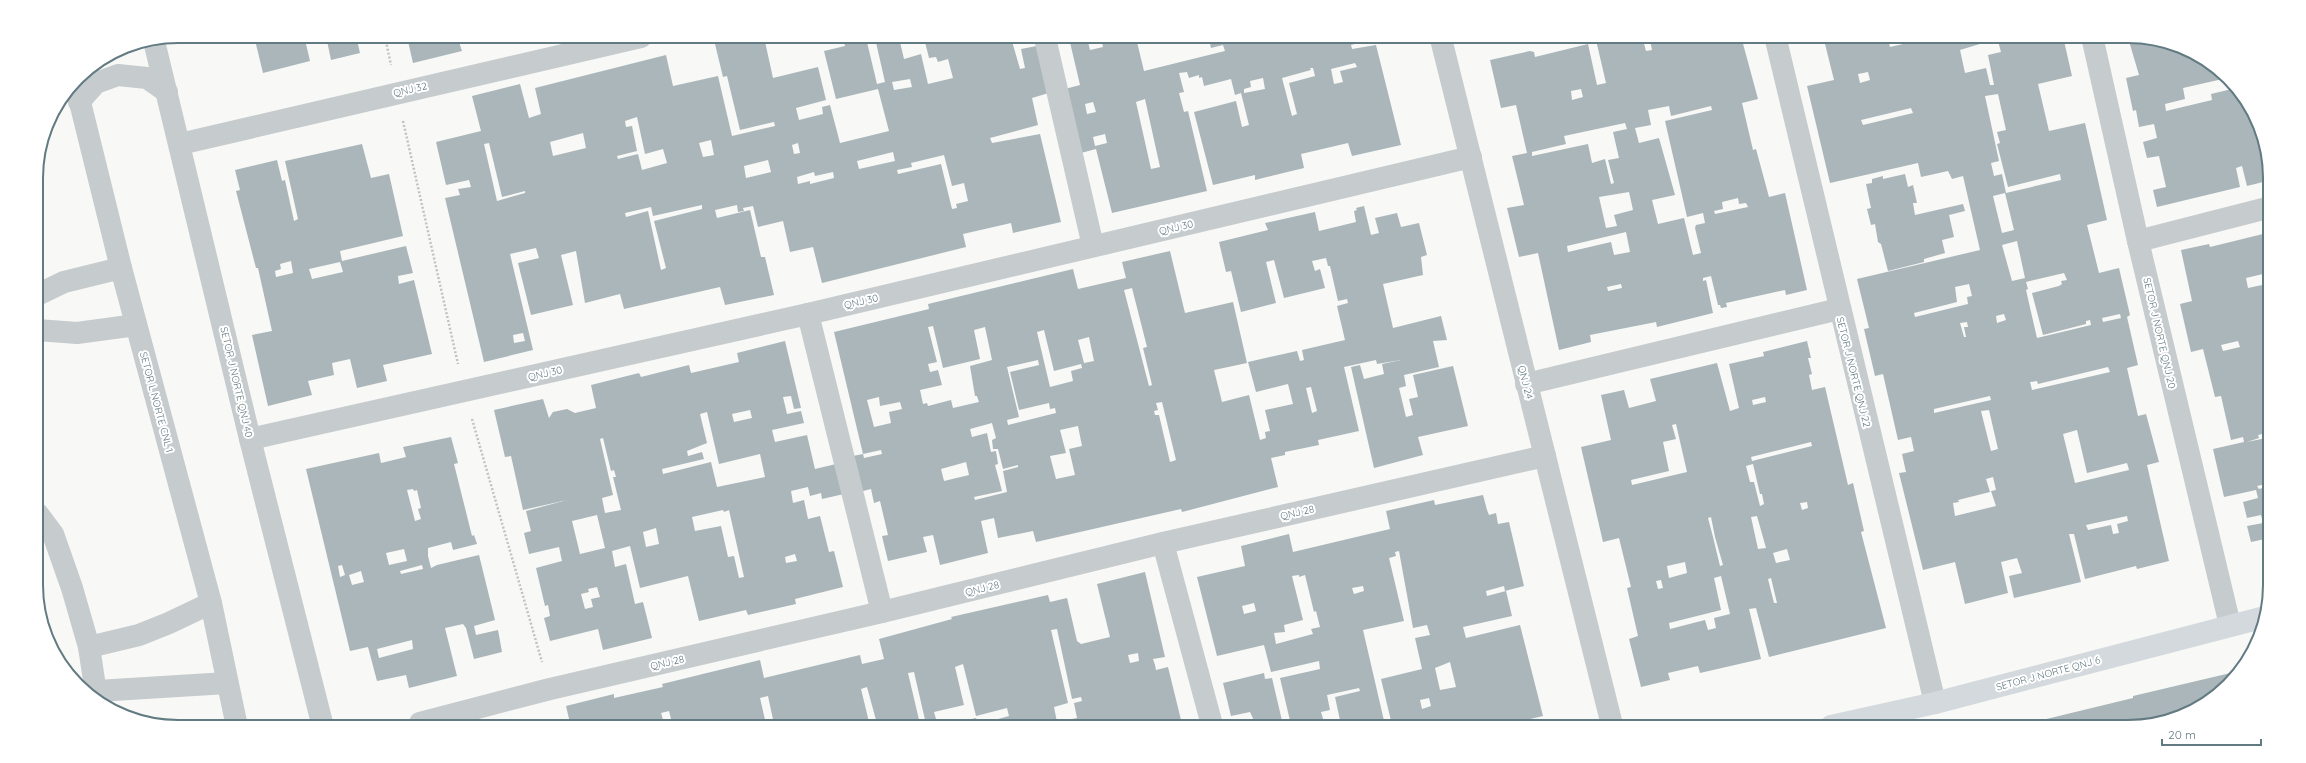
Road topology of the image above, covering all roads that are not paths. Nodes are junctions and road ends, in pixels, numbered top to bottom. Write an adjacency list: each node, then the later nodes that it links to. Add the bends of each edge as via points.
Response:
1 (615, 43): 9 (street, QNJ 32)
2 (1046, 43): 13 (street)
3 (1442, 43): 10 (street, QNJ 24)
4 (1777, 43): 16 (street, SETOR J NORTE QNJ 22)
5 (2093, 43): 12 (street, SETOR J NORTE QNJ 20)
6 (155, 45): 8 (street, SETOR J NORTE QNJ 40)
7 (77, 92): 8 (street, via 118,75 147,78); 14 (street, SETOR L NORTE CNL 1)
8 (167, 92): 9 (street, SETOR J NORTE QNJ 40)
9 (180, 144): 21 (street, SETOR J NORTE QNJ 40)
10 (1470, 157): 13 (street, QNJ 30); 20 (street, QNJ 24)
11 (2263, 209): 12 (street)
12 (2138, 241): 28 (street, SETOR J NORTE QNJ 20)
13 (1093, 246): 17 (street, QNJ 30)
14 (121, 268): 15 (street, via 64,282); 18 (street, SETOR L NORTE CNL 1)
15 (43, 292)
16 (1839, 310): 20 (street); 33 (street, SETOR J NORTE QNJ 22)
17 (808, 314): 21 (street, QNJ 30); 26 (street)
18 (136, 325): 19 (street, via 78,333); 25 (street, SETOR L NORTE CNL 1)
19 (43, 330)
20 (1526, 384): 22 (street, QNJ 24)
21 (250, 439): 35 (street, SETOR J NORTE QNJ 40)
22 (1545, 456): 24 (street, QNJ 28); 38 (street, QNJ 24)
23 (43, 521): 29 (street, via 53,534)
24 (1163, 543): 26 (street, QNJ 28); 37 (street)
25 (211, 603): 29 (street, via 139,635); 30 (street, SETOR L NORTE CNL 1)
26 (882, 612): 36 (street, QNJ 28, via 550,689)
27 (2258, 619): 28 (main road, SETOR J NORTE QNJ 6)
28 (2230, 625): 33 (main road, SETOR J NORTE QNJ 6)
29 (89, 647): 31 (street)
30 (227, 683): 32 (street); 34 (street, SETOR L NORTE CNL 1)
31 (96, 692)
32 (101, 696)
33 (1935, 703): 39 (main road, SETOR J NORTE QNJ 6)
34 (236, 720)
35 (321, 720)
36 (431, 720)
37 (1211, 720)
38 (1611, 720)
39 (1891, 720)

